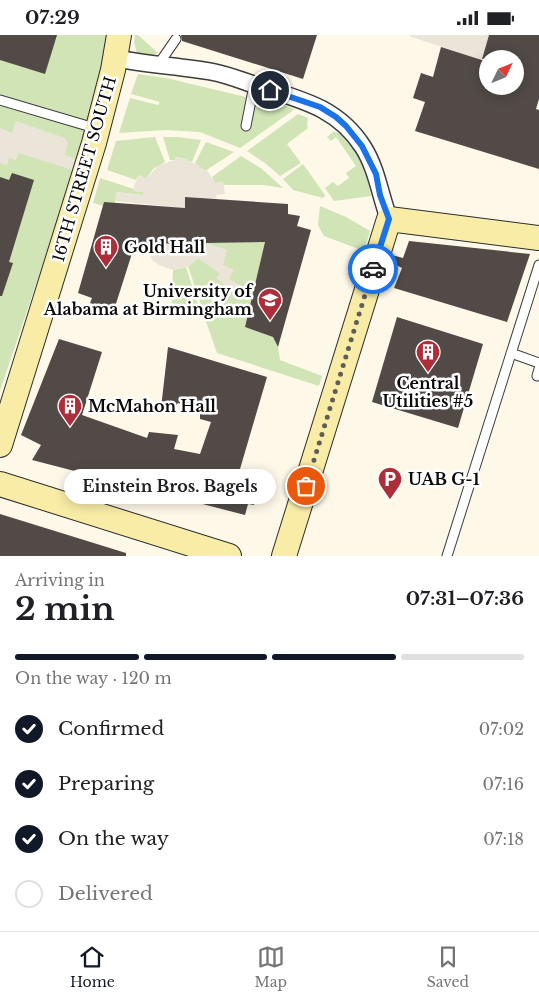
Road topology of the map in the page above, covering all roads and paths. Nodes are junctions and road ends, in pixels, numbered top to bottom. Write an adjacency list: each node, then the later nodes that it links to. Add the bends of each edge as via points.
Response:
1 (176, 39): 3 (lane)
2 (117, 46): 3 (street); 7 (street, 16TH STREET SOUTH)
3 (158, 65): 4 (street, via 214,72)
4 (254, 85): 6 (lane); 8 (street, via 320,107 346,126 370,160)
5 (0, 100): 7 (lane)
6 (246, 126)
7 (98, 129): 13 (street, 16TH STREET SOUTH)
8 (389, 219): 9 (street); 16 (street)
9 (539, 238)
10 (539, 265): 11 (lane)
11 (511, 353): 12 (lane); 17 (lane)
12 (539, 363)
13 (0, 445)
14 (0, 484): 15 (street)
15 (229, 556)
16 (284, 556)
17 (447, 556)

